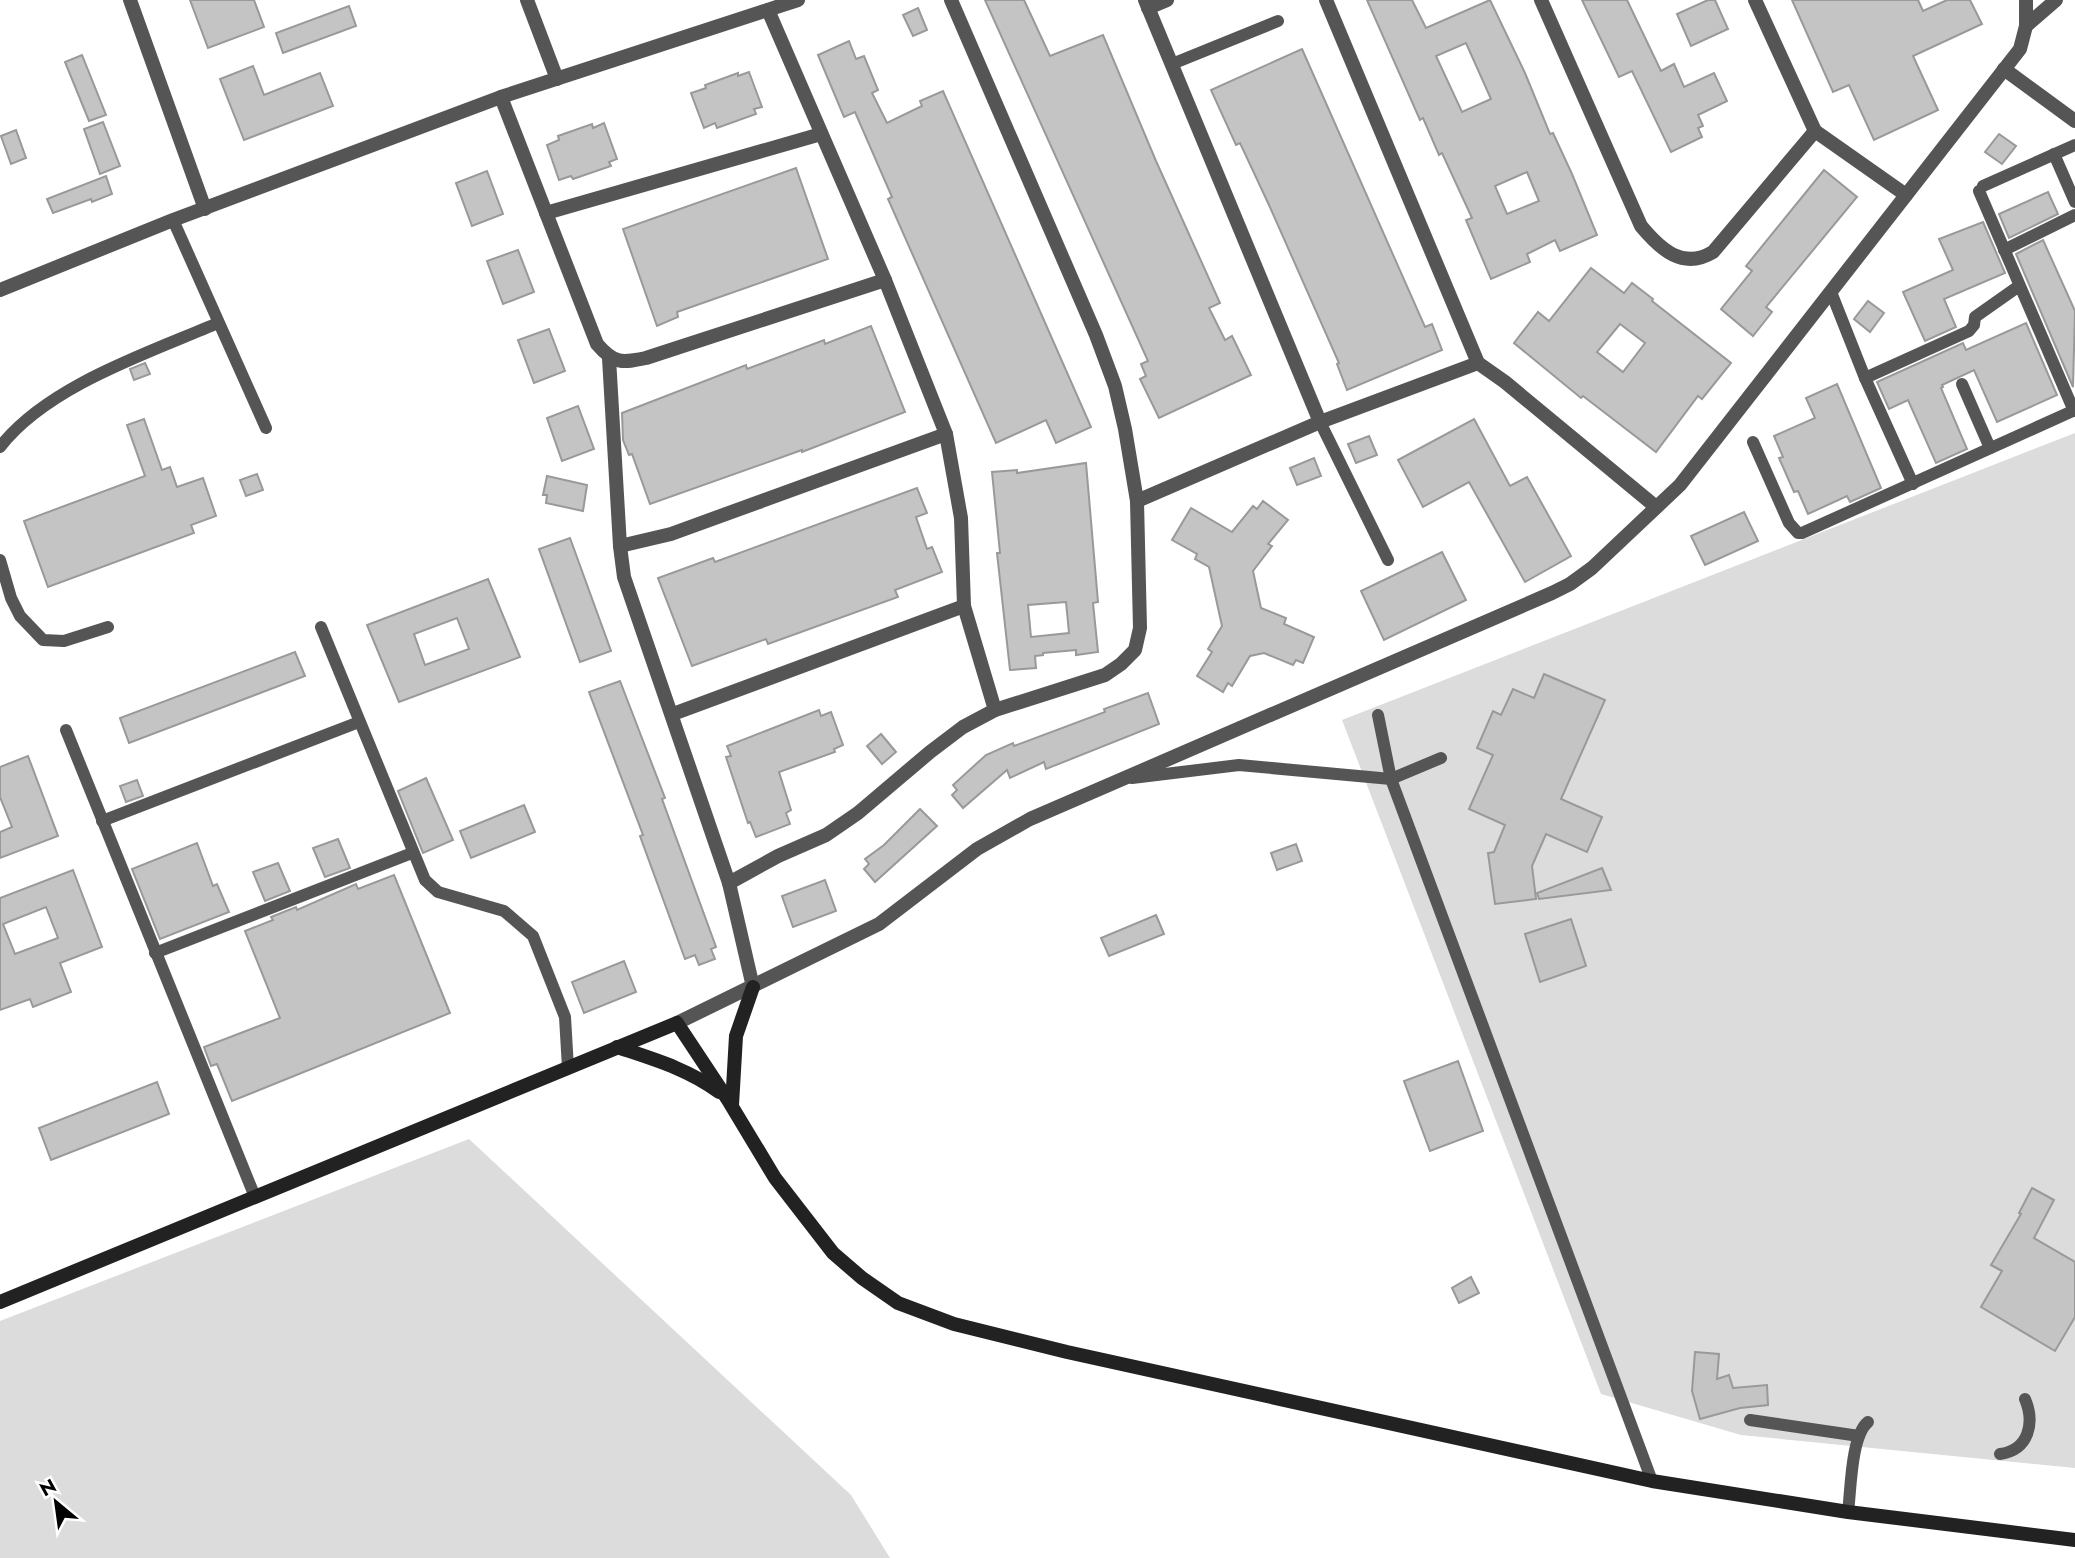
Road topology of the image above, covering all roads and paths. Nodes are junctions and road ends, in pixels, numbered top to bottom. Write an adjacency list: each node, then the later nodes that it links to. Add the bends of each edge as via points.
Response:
1 (130, 0): 26 (street)
2 (527, 0): 17 (street)
3 (797, 0): 12 (street)
4 (951, 0): 48 (street, via 1115,386)
5 (1167, 0): 11 (street)
6 (1326, 0): 37 (street)
7 (1542, 0): 20 (street, via 1641,226 1683,261 1699,260 1713,252)
8 (1755, 0): 20 (street)
9 (2026, 0): 14 (street)
10 (2056, 0): 14 (street)
11 (1147, 4): 15 (street)
12 (768, 10): 17 (street); 21 (street)
13 (1278, 21): 15 (lane)
14 (2026, 26): 16 (street, via 2020,49)
15 (1172, 64): 41 (street)
16 (2004, 69): 19 (street); 24 (street)
17 (557, 79): 18 (street)
18 (501, 97): 26 (street); 27 (street)
19 (2075, 121)
20 (1815, 131): 24 (street)
21 (821, 134): 27 (street); 31 (street)
22 (2075, 145): 23 (lane)
23 (2054, 154): 25 (lane); 30 (lane, via 1981,189)
24 (1906, 195): 34 (street)
25 (2075, 202)
26 (205, 209): 29 (street)
27 (546, 213): 36 (street, via 597,344)
28 (2074, 219): 30 (lane)
29 (173, 220): 33 (street); 35 (lane)
30 (2004, 250): 32 (lane)
31 (885, 280): 36 (street, via 646,358 626,362); 43 (street)
32 (2019, 286): 38 (lane, via 1975,317 1969,331); 40 (lane)
33 (0, 290)
34 (1831, 292): 38 (lane); 49 (street, via 1680,485)
35 (218, 323): 42 (lane); 45 (lane, via 83,381 14,428)
36 (608, 358): 50 (street)
37 (1478, 363): 41 (street); 49 (street)
38 (1865, 378): 47 (lane)
39 (1962, 384): 46 (lane)
40 (2074, 410): 46 (lane)
41 (1320, 422): 48 (street); 52 (lane)
42 (266, 428)
43 (946, 434): 50 (street, via 671,534); 53 (street, via 961,518)
44 (1753, 442): 47 (lane, via 1789,523 1798,533)
45 (0, 447)
46 (1990, 449): 47 (lane)
47 (1913, 484)
48 (1137, 501): 56 (street, via 1140,628 1135,650 1105,675)
49 (1656, 507): 62 (street, via 1570,584)
50 (620, 546): 57 (street, via 624,577)
51 (0, 560): 55 (lane, via 20,617 43,640 64,641)
52 (1388, 560)
53 (964, 606): 56 (street); 57 (street)
54 (321, 626): 59 (lane)
55 (108, 627)
56 (995, 710): 66 (street, via 963,727 825,835)
57 (673, 714): 66 (street)
58 (1378, 715): 63 (lane)
59 (359, 722): 64 (lane); 65 (lane)
60 (66, 730): 64 (lane)
61 (1441, 758): 63 (lane)
62 (1116, 779): 63 (lane, via 1239,765); 68 (street, via 1030,819 978,849 879,924)
63 (1391, 779): 80 (lane)
64 (102, 821): 67 (lane)
65 (412, 853): 67 (lane); 71 (lane, via 431,887 503,911 533,936 565,1017)
66 (729, 883): 68 (street)
67 (155, 953): 73 (lane)
68 (753, 987): 69 (street); 72 (street, via 736,1036)
69 (677, 1023): 70 (street); 72 (street)
70 (617, 1047): 71 (street); 72 (street, via 701,1079)
71 (568, 1068): 73 (street)
72 (730, 1103): 80 (street, via 775,1178 833,1252 898,1303 954,1324 1067,1352)
73 (255, 1197): 74 (street)
74 (1, 1298)
75 (2025, 1399): 79 (lane, via 2031,1412 2024,1442 2012,1452)
76 (1750, 1420): 78 (lane)
77 (1868, 1422): 78 (lane)
78 (1859, 1436): 81 (lane)
79 (2000, 1454)
80 (1652, 1481): 81 (street)
81 (1848, 1512): 82 (street)
82 (2075, 1540)

